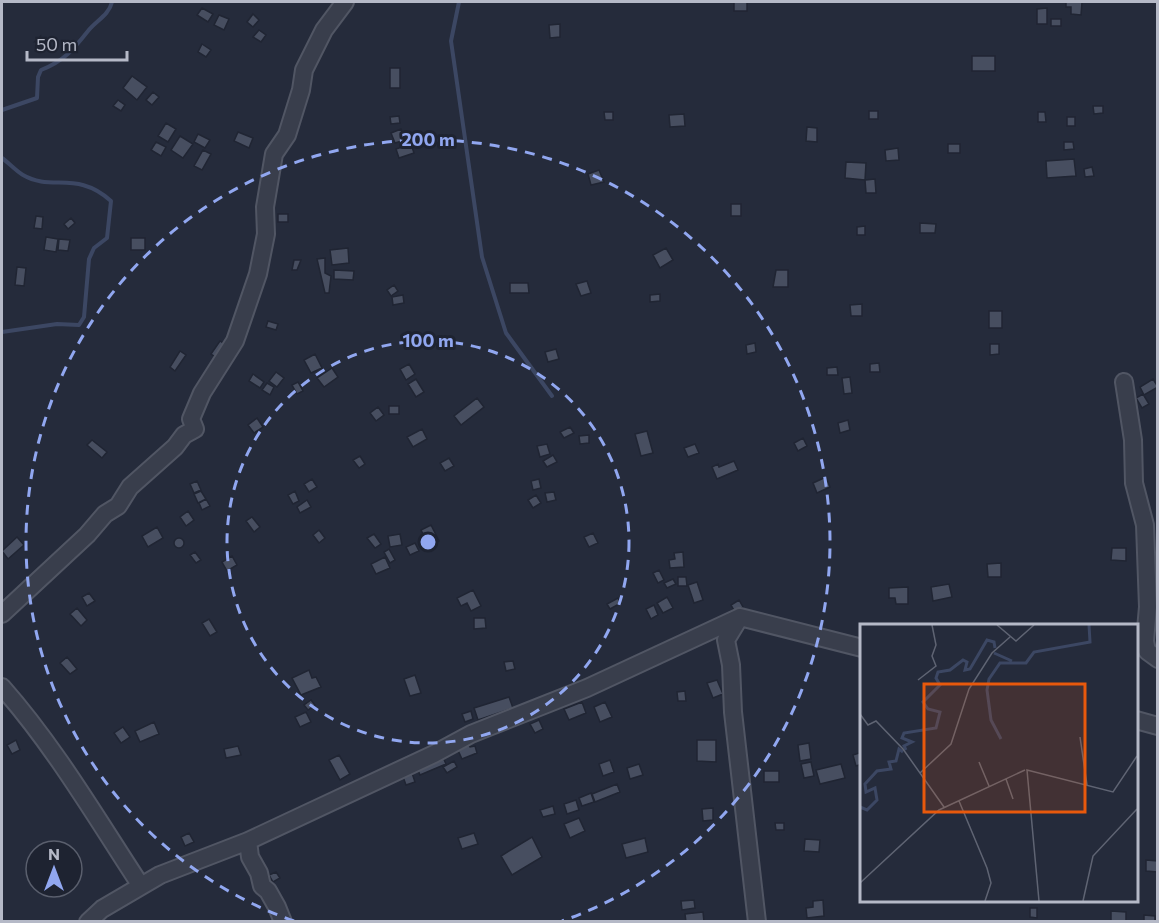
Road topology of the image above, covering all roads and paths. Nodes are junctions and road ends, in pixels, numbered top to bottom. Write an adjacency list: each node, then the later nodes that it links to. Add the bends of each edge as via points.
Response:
1 (345, 2): 3 (street, via 324,30 304,70 295,113 274,154 258,273 235,341 202,393 191,419 195,429 184,435 130,487 118,506 105,514)
2 (1124, 382): 6 (street, via 1133,440 1134,483 1145,525 1145,641 1147,651)
3 (2, 614)
4 (740, 617): 5 (street); 10 (street, via 587,688 471,734); 14 (street, via 726,640)
5 (860, 647)
6 (1158, 658)
7 (2, 687): 11 (street, via 60,764)
8 (1138, 720): 9 (street)
9 (1158, 726)
10 (248, 841): 11 (street); 13 (street, via 262,886)
11 (141, 886): 12 (street)
12 (88, 921)
13 (283, 921)
14 (757, 921)

